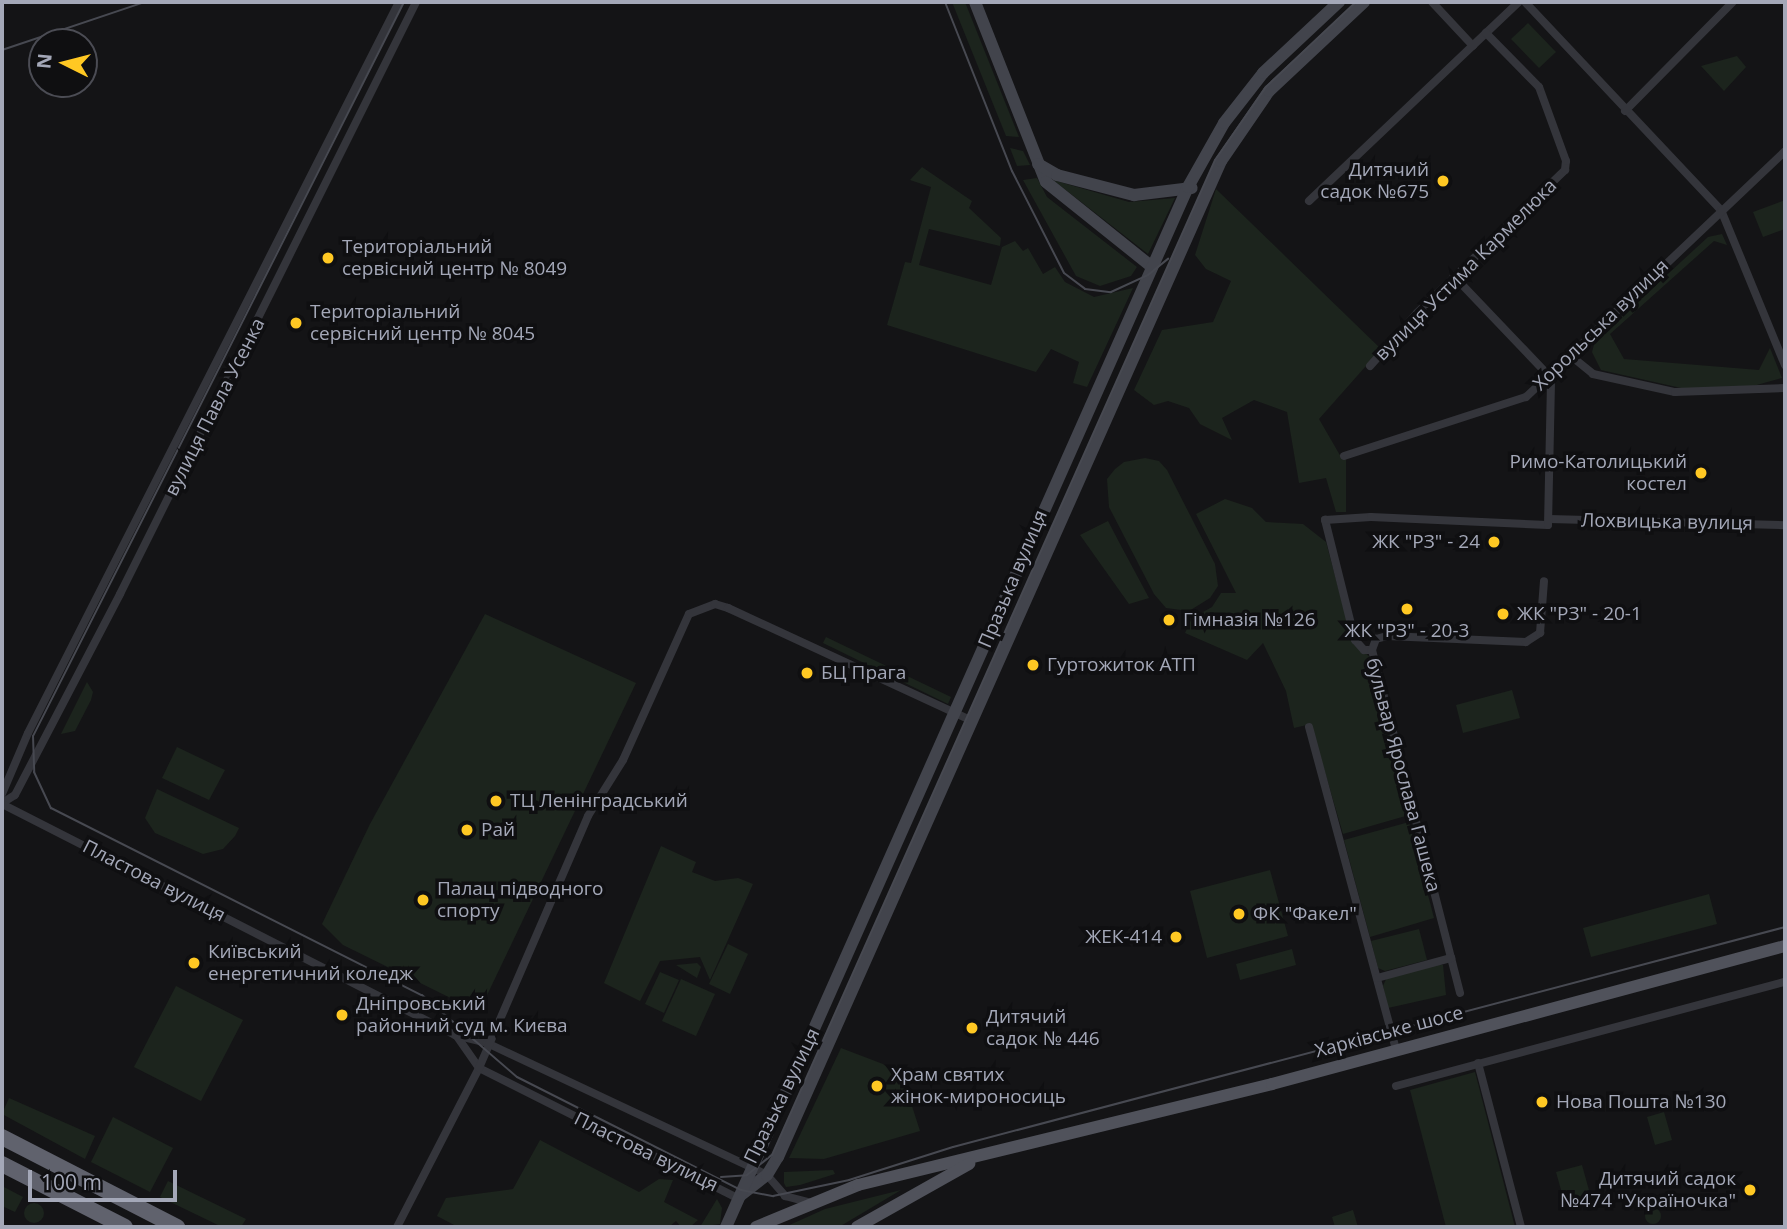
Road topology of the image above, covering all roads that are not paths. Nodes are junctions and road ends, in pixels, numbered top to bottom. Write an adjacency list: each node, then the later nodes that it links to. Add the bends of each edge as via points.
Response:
1 (399, 2): 37 (street, вулиця Павла Усенка)
2 (416, 2): 38 (street, вулиця Павла Усенка, via 120,594 15,795)
3 (975, 2): 14 (street)
4 (1339, 2): 15 (street, Празька вулиця, via 1255,84 1224,123)
5 (1364, 2): 16 (street, Празька вулиця, via 1260,102)
6 (1432, 2): 11 (street)
7 (1519, 2): 10 (street)
8 (1525, 2): 12 (street)
9 (1733, 2): 12 (street)
10 (1486, 33): 11 (street); 20 (street, вулиця Устима Кармелюка, via 1539,87 1566,161 1565,170)
11 (1473, 46): 17 (street)
12 (1625, 111): 18 (street)
13 (1785, 151): 18 (street, Хорольська вулиця)
14 (1038, 164): 15 (street, via 1057,174 1134,195); 19 (street, via 1059,196)
15 (1188, 187): 16 (street); 19 (street, Празька вулиця)
16 (1205, 194): 27 (street, Празька вулиця)
17 (1309, 201)
18 (1721, 210): 21 (street, Хорольська вулиця); 22 (street)
19 (1152, 267): 26 (street, Празька вулиця)
20 (1454, 276): 23 (street, вулиця Устима Кармелюка); 24 (street)
21 (1571, 356): 24 (street, Хорольська вулиця); 25 (street, via 1593,374 1675,392)
22 (1785, 365)
23 (1370, 366)
24 (1551, 378): 28 (street, Хорольська вулиця, via 1512,405); 30 (street)
25 (1785, 388)
26 (1096, 392): 27 (street); 34 (street, Празька вулиця)
27 (1113, 398): 35 (street, Празька вулиця)
28 (1344, 456)
29 (1325, 520): 30 (street, Лохвицька вулиця); 33 (street, бульвар Ярослава Гашека, via 1355,640)
30 (1549, 522): 31 (street, Лохвицька вулиця)
31 (1785, 525)
32 (1544, 581): 33 (street, via 1540,633 1526,642 1387,636 1376,639)
33 (1372, 650): 40 (street, бульвар Ярослава Гашека)
34 (956, 715): 35 (street); 45 (street, via 728,608 715,604 698,608 690,614 623,760 588,816); 53 (street, Празька вулиця)
35 (972, 721): 54 (street, Празька вулиця)
36 (1309, 727): 41 (street)
37 (2, 794)
38 (2, 804): 44 (street, Пластова вулиця)
39 (1785, 946): 46 (main road, Харківське шосе)
40 (1451, 958): 41 (street); 43 (street, бульвар Ярослава Гашека)
41 (1377, 978): 46 (street)
42 (1785, 982): 47 (street)
43 (1460, 993)
44 (455, 1035): 45 (street, Пластова вулиця); 48 (street, Пластова вулиця)
45 (487, 1043): 48 (street); 53 (street, Пластова вулиця)
46 (1396, 1050): 51 (main road, Харківське шосе)
47 (1478, 1063): 49 (street); 63 (street)
48 (479, 1068): 55 (street, Пластова вулиця); 59 (street)
49 (1396, 1086)
50 (2, 1137): 58 (highway)
51 (1002, 1150): 56 (main road, Харківське шосе, via 858,1185); 62 (main road, Харківське шосе, via 936,1180)
52 (2, 1164): 57 (highway)
53 (751, 1168): 54 (street, Пластова вулиця); 55 (street, Празька вулиця)
54 (767, 1175): 55 (street, Празька вулиця); 56 (street, Пластова вулиця, via 785,1196)
55 (738, 1198): 60 (street, Празька вулиця)
56 (811, 1203): 61 (main road, Харківське шосе)
57 (125, 1227)
58 (177, 1227)
59 (397, 1227)
60 (726, 1227)
61 (756, 1227)
62 (857, 1227)
63 (1521, 1227)

